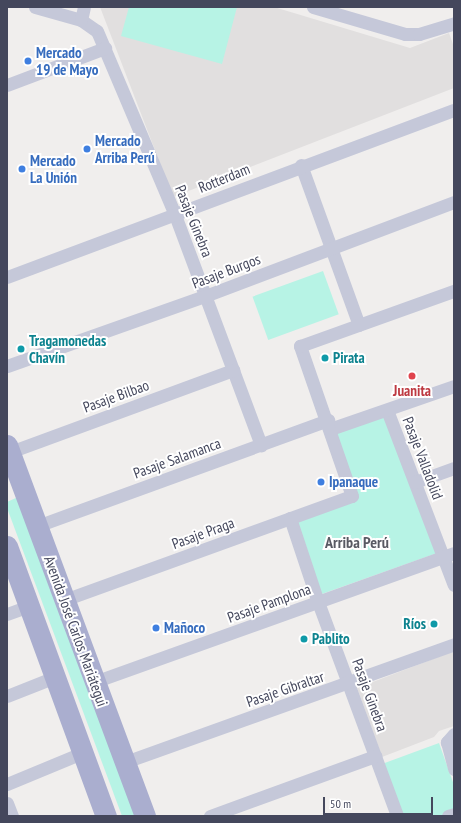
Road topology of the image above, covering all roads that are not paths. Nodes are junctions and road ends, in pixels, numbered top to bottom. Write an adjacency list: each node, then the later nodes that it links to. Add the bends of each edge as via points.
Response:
1 (35, 7): 4 (street, Pasaje Ginebra)
2 (84, 7): 4 (street)
3 (313, 7): 5 (street, via 405,34 419,34)
4 (81, 20): 6 (street, Pasaje Ginebra, via 97,31)
5 (454, 23)
6 (105, 48): 7 (street); 11 (street, Pasaje Ginebra)
7 (7, 85)
8 (454, 110): 9 (street, Rotterdam)
9 (301, 165): 11 (street, Rotterdam); 12 (street)
10 (454, 202): 12 (street, Pasaje Burgos)
11 (174, 215): 13 (street, Rotterdam); 15 (street, Pasaje Ginebra)
12 (331, 248): 15 (street, Pasaje Burgos); 16 (street)
13 (7, 277)
14 (454, 291): 16 (street)
15 (205, 296): 17 (street, Pasaje Burgos); 18 (street, Pasaje Ginebra)
16 (359, 325): 21 (street, via 300,346)
17 (7, 366)
18 (233, 370): 22 (street, Pasaje Ginebra); 23 (street, Pasaje Bilbao)
19 (454, 386): 20 (street, Pasaje Salamanca)
20 (387, 410): 21 (street, Pasaje Salamanca); 25 (street, Pasaje Valladolid)
21 (329, 425): 22 (street, Pasaje Salamanca); 27 (street, Pasaje Praga, via 352,496)
22 (261, 445): 28 (street, Pasaje Salamanca)
23 (8, 449): 26 (main road, Avenida José Carlos Mariátegui)
24 (454, 468): 25 (street)
25 (415, 482): 30 (street, Pasaje Valladolid)
26 (14, 486): 28 (main road, Avenida José Carlos Mariátegui)
27 (290, 518): 32 (street, Pasaje Praga); 33 (street, Pasaje Ginebra)
28 (37, 526): 32 (main road, Avenida José Carlos Mariátegui)
29 (7, 546): 34 (main road)
30 (449, 555): 31 (street, Pasaje Valladolid); 33 (street, Pasaje Pamplona)
31 (454, 585)
32 (64, 600): 38 (main road, Avenida José Carlos Mariátegui)
33 (318, 602): 38 (street, Pasaje Pamplona); 39 (street, Pasaje Ginebra)
34 (29, 606): 35 (street); 37 (main road)
35 (7, 614)
36 (454, 644): 39 (street, Pasaje Gibraltar)
37 (55, 677): 40 (street); 42 (main road)
38 (94, 682): 44 (main road, Avenida José Carlos Mariátegui)
39 (349, 683): 43 (street, Pasaje Ginebra); 44 (street, Pasaje Gibraltar)
40 (7, 696)
41 (454, 734): 45 (street, via 447,742)
42 (82, 753): 46 (street); 50 (main road)
43 (375, 756): 52 (street); 53 (street, Pasaje Ginebra)
44 (125, 762): 51 (main road, Avenida José Carlos Mariátegui)
45 (454, 769)
46 (7, 784)
47 (7, 803): 49 (street)
48 (454, 814): 54 (street)
49 (12, 816)
50 (106, 816)
51 (145, 816)
52 (210, 816)
53 (397, 816)
54 (448, 816)

